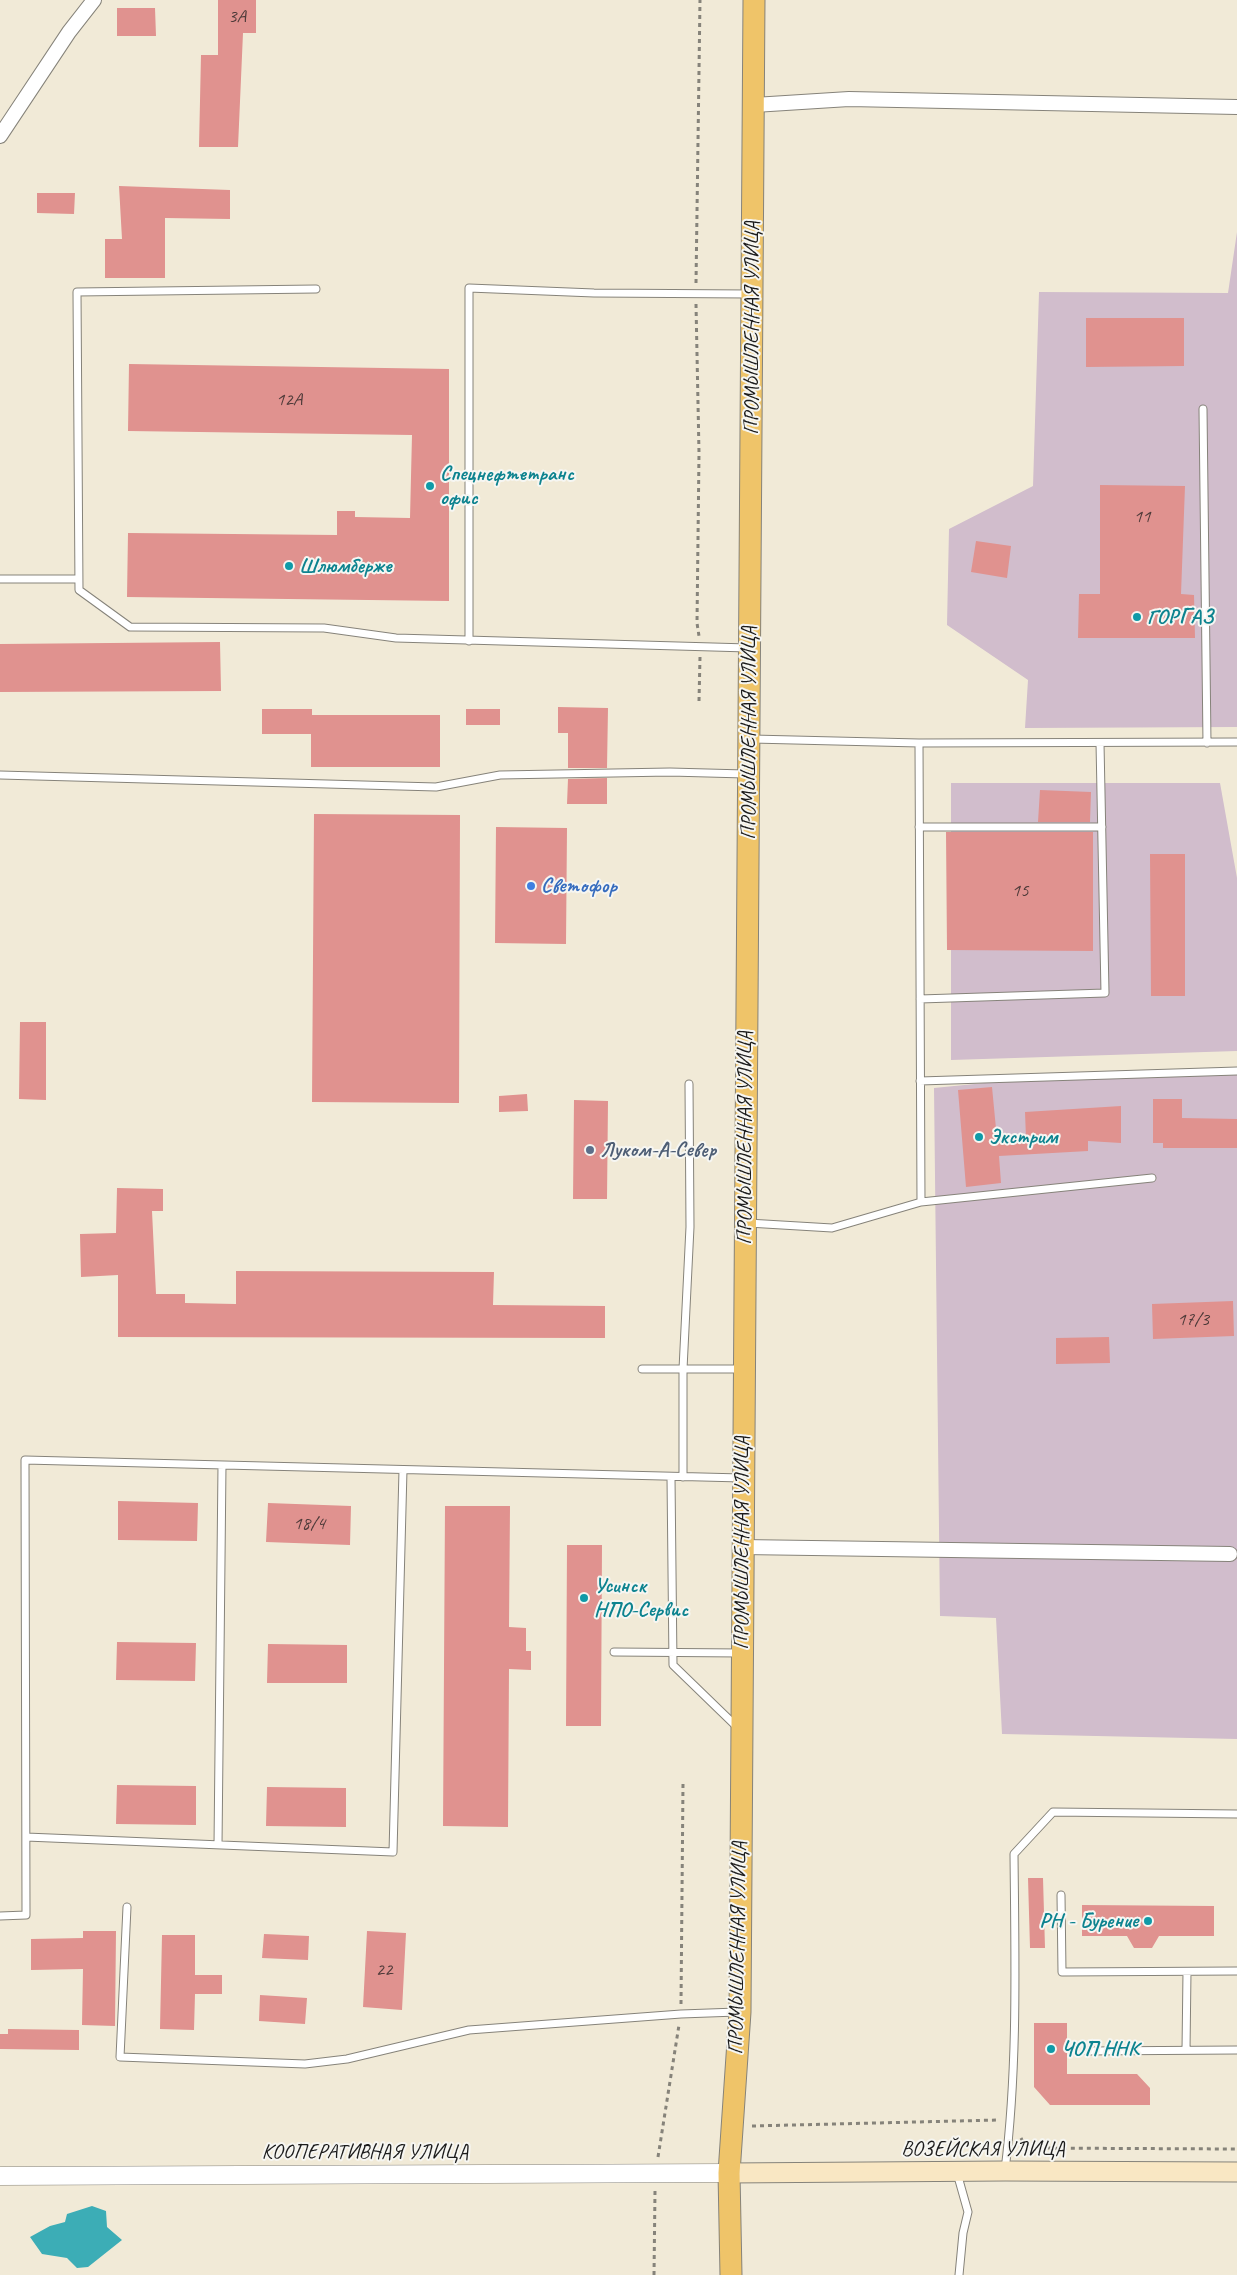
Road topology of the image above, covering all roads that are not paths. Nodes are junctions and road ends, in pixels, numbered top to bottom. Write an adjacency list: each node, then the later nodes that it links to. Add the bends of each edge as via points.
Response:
1 (94, 0): 5 (street)
2 (754, 0): 3 (main road, ПРОМЫШЛЕННАЯ УЛИЦА)
3 (754, 105): 4 (street, via 849,99); 7 (main road, ПРОМЫШЛЕННАЯ УЛИЦА)
4 (1237, 107)
5 (0, 136)
6 (316, 289): 10 (lane, via 77,292)
7 (752, 294): 11 (lane, via 470,288); 12 (main road, ПРОМЫШЛЕННАЯ УЛИЦА)
8 (1203, 410): 16 (lane)
9 (0, 579): 10 (lane)
10 (78, 579): 11 (lane, via 79,590 130,627 324,628 396,638)
11 (469, 641): 12 (lane)
12 (749, 648): 13 (main road, ПРОМЫШЛЕННАЯ УЛИЦА)
13 (749, 739): 17 (lane); 18 (main road, ПРОМЫШЛЕННАЯ УЛИЦА)
14 (1237, 742): 16 (lane)
15 (1100, 743): 16 (lane); 17 (lane); 21 (lane)
16 (1207, 743)
17 (919, 744): 20 (lane)
18 (748, 774): 19 (lane, via 500,775 436,787); 28 (main road, ПРОМЫШЛЕННАЯ УЛИЦА)
19 (0, 775)
20 (919, 826): 21 (lane); 22 (lane)
21 (1102, 827): 22 (lane, via 1105,993)
22 (920, 1000): 24 (lane)
23 (1237, 1071): 24 (lane)
24 (920, 1081): 27 (lane)
25 (689, 1084): 30 (lane, via 690,1227)
26 (1152, 1178): 27 (lane)
27 (921, 1202): 28 (lane, via 832,1228)
28 (745, 1223): 31 (main road, ПРОМЫШЛЕННАЯ УЛИЦА)
29 (642, 1369): 30 (lane)
30 (683, 1369): 31 (lane); 35 (lane)
31 (744, 1369): 36 (main road, ПРОМЫШЛЕННАЯ УЛИЦА)
32 (222, 1465): 33 (lane); 44 (lane, via 25,1460); 45 (lane)
33 (403, 1470): 34 (lane); 45 (lane, via 393,1852)
34 (671, 1477): 35 (lane); 40 (lane)
35 (683, 1477): 36 (lane)
36 (743, 1478): 37 (main road, ПРОМЫШЛЕННАЯ УЛИЦА)
37 (742, 1547): 38 (street); 41 (main road, ПРОМЫШЛЕННАЯ УЛИЦА)
38 (1230, 1554)
39 (614, 1652): 40 (lane)
40 (673, 1653): 41 (lane); 42 (lane, via 673,1665)
41 (741, 1653): 42 (main road, ПРОМЫШЛЕННАЯ УЛИЦА)
42 (741, 1731): 51 (main road, ПРОМЫШЛЕННАЯ УЛИЦА)
43 (1237, 1814): 55 (lane, via 1053,1812 1014,1854 1011,2120)
44 (26, 1837): 45 (lane); 48 (lane, via 26,1915)
45 (218, 1845)
46 (1061, 1895): 50 (lane, via 1062,1972)
47 (127, 1907): 51 (lane, via 120,2058 305,2064 347,2059 469,2030)
48 (0, 1916)
49 (1237, 1971): 50 (lane)
50 (1187, 1972): 52 (lane)
51 (740, 2012): 58 (main road, ПРОМЫШЛЕННАЯ УЛИЦА)
52 (1186, 2050): 53 (lane); 54 (lane)
53 (1237, 2050)
54 (1086, 2051)
55 (1005, 2170): 56 (main road, ВОЗЕЙСКАЯ УЛИЦА); 57 (main road, ВОЗЕЙСКАЯ УЛИЦА)
56 (957, 2171): 58 (main road, ВОЗЕЙСКАЯ УЛИЦА); 61 (lane, via 968,2212)
57 (1237, 2172)
58 (730, 2173): 59 (street, КООПЕРАТИВНАЯ УЛИЦА); 60 (main road, ПРОМЫШЛЕННАЯ УЛИЦА)
59 (0, 2176)
60 (731, 2275)
61 (959, 2275)

